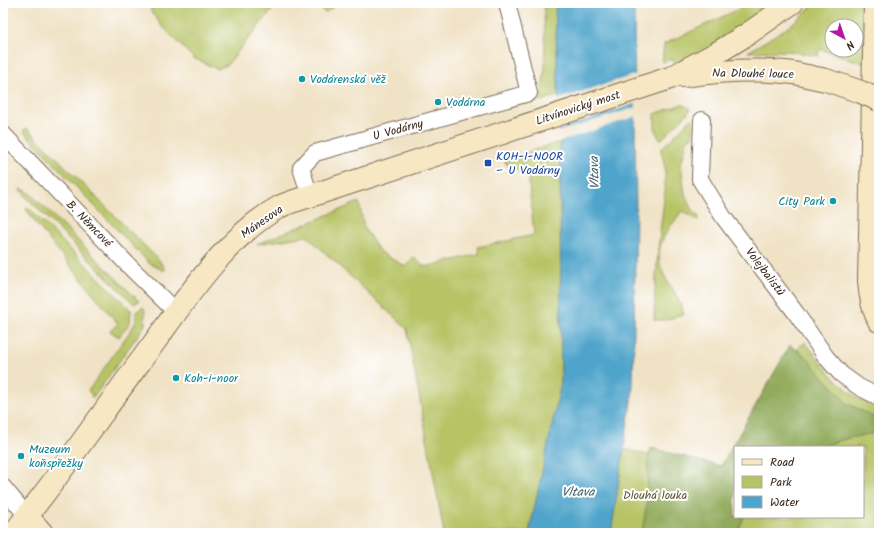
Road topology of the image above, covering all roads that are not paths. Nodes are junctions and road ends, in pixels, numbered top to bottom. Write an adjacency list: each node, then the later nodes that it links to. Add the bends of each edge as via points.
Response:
1 (507, 3): 9 (street, U Vodárny, via 529,93 315,154 300,168)
2 (792, 3): 4 (main road, via 724,49)
3 (875, 3): 11 (main road, via 869,281 873,307)
4 (665, 79): 5 (main road, Na Dlouhé louce, bridge, via 707,72 793,73 826,80); 8 (main road, Litvínovický most)
5 (879, 100)
6 (702, 120): 12 (street, Volejbalistů, via 700,179 724,218 826,357 847,378)
7 (3, 134): 10 (street, B. Němcové, via 132,270)
8 (496, 135): 9 (main road, Mánesova)
9 (310, 196): 10 (main road, Mánesova, via 281,206 256,223 217,260)
10 (176, 312): 14 (main road, Mánesova)
11 (879, 322)
12 (879, 397)
13 (3, 487): 14 (street)
14 (27, 516): 15 (main road, Mánesova); 16 (main road)
15 (14, 533)
16 (42, 533)

